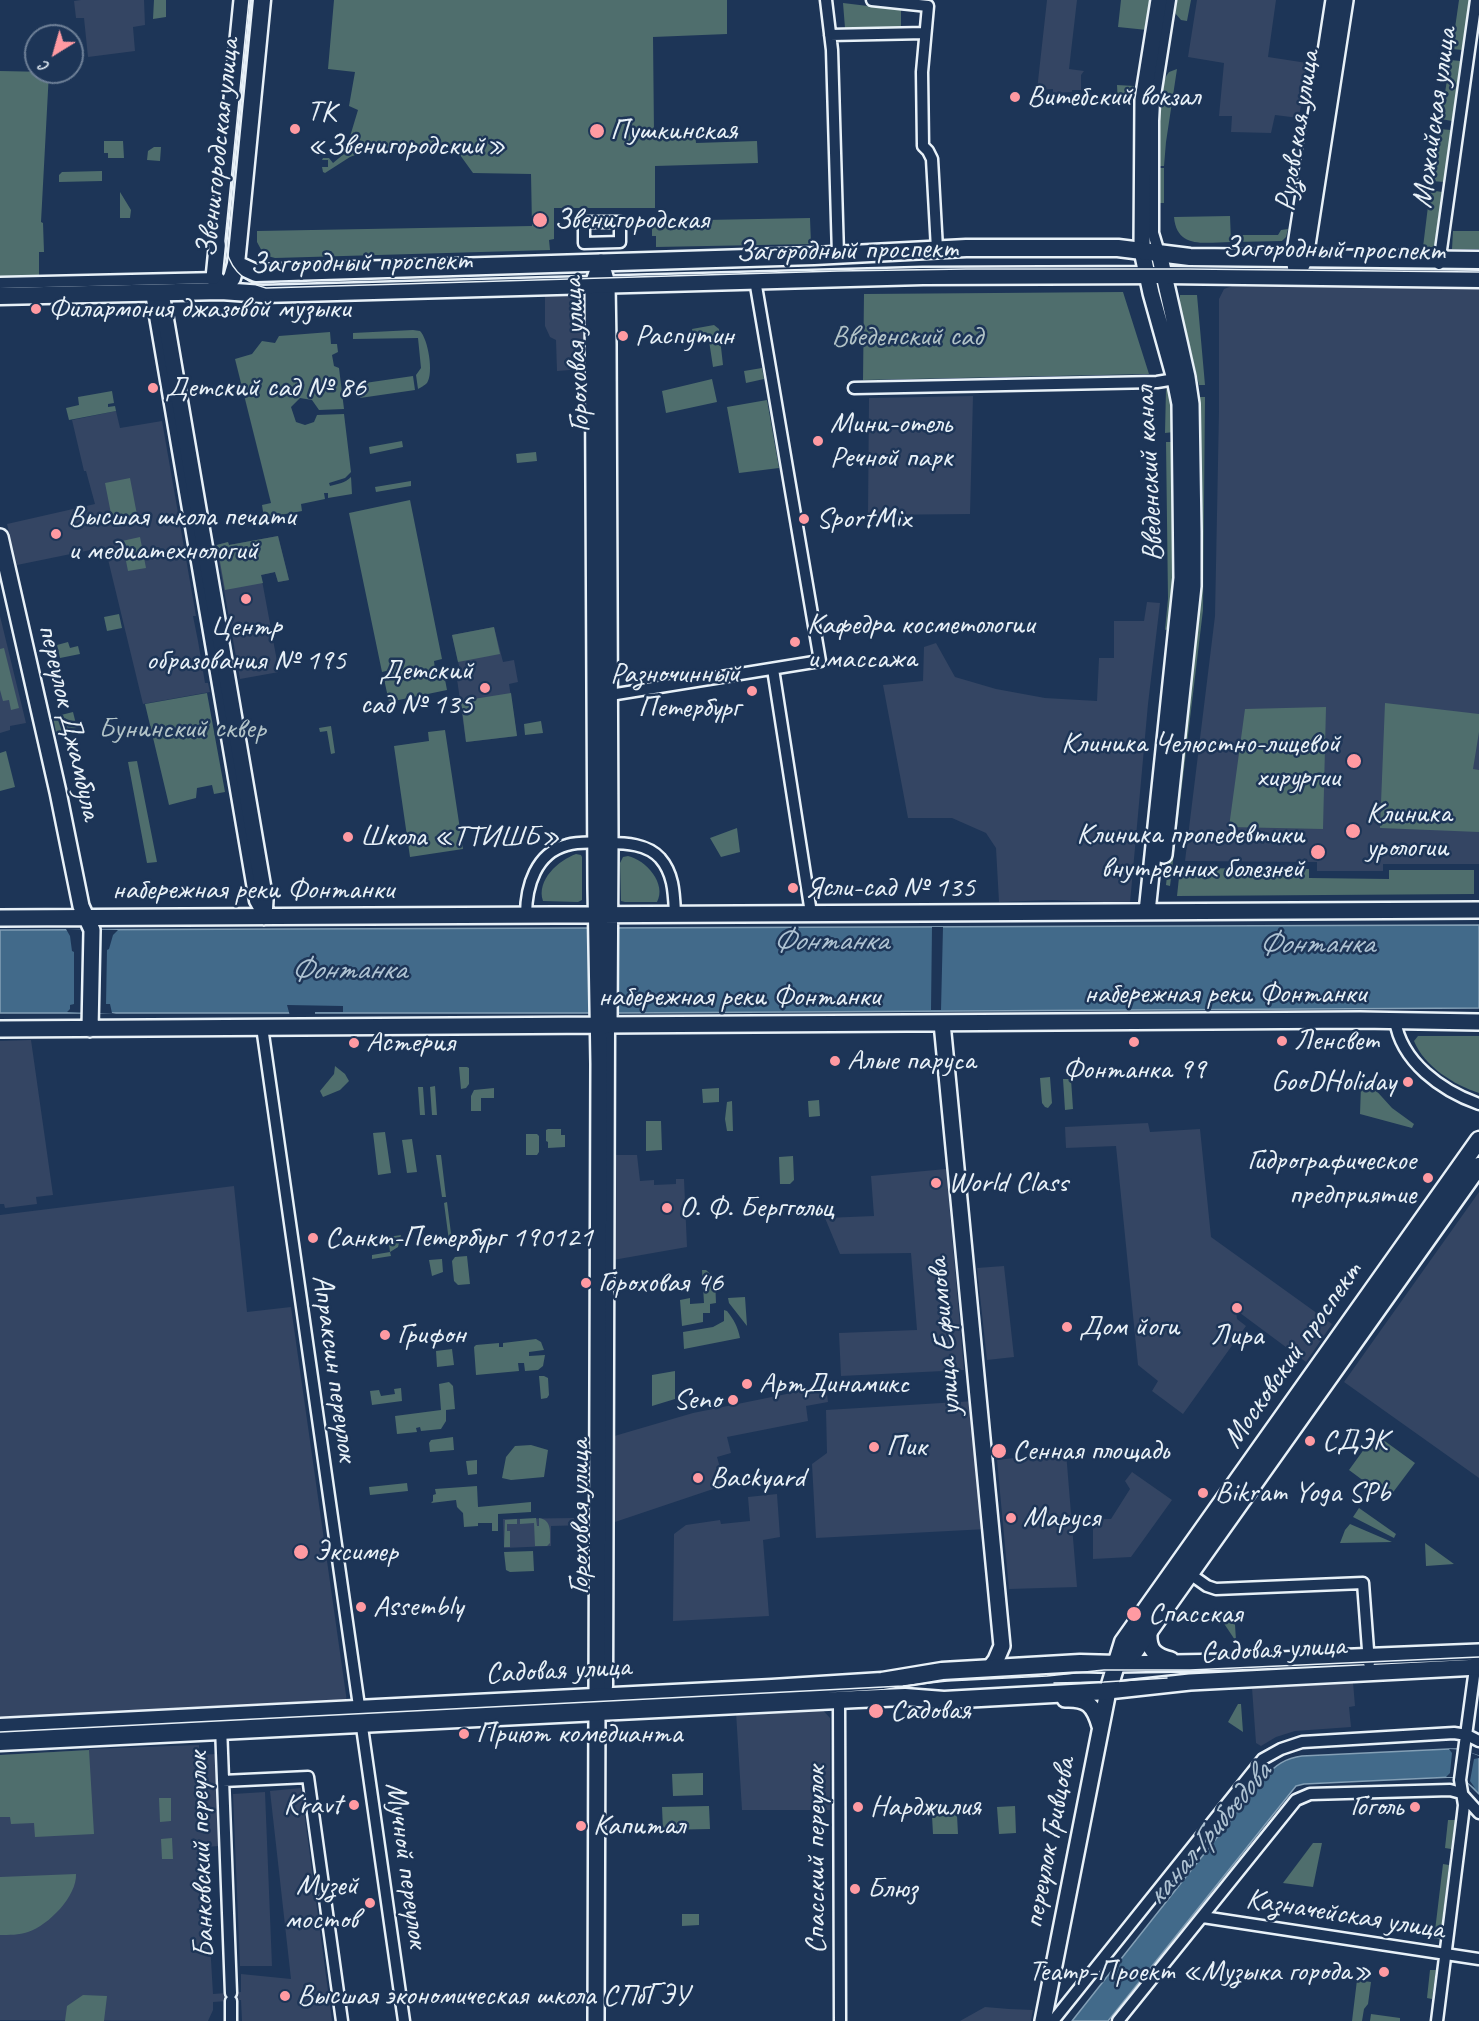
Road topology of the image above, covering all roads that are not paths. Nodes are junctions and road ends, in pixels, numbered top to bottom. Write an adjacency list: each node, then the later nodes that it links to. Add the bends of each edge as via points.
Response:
1 (242, 0): 30 (main road, Звенигородская улица)
2 (262, 0): 21 (main road, Звенигородская улица)
3 (826, 0): 11 (street)
4 (872, 0): 10 (street, via 928,6)
5 (1159, 0): 14 (main road, Введенский канал, via 1143,100)
6 (1170, 0): 15 (street, Введенский канал, via 1153,121 1153,233)
7 (1334, 0): 17 (main road, Рузовская улица)
8 (1345, 0): 17 (main road, Рузовская улица)
9 (1476, 0): 18 (street, Можайская улица)
10 (925, 33): 11 (street); 13 (street, via 923,146 932,159)
11 (830, 35): 16 (street)
12 (601, 242): 20 (street)
13 (937, 249): 14 (main road, Загородный проспект); 16 (main road, Загородный проспект)
14 (1142, 251): 15 (main road, Загородный проспект); 23 (main road, Введенский канал)
15 (1159, 253): 17 (main road, Загородный проспект); 22 (main road, Введенский канал)
16 (838, 255): 20 (main road, Загородный проспект)
17 (1299, 258): 18 (main road, Загородный проспект); 24 (main road, Рузовская улица)
18 (1439, 260): 19 (main road, Загородный проспект); 25 (street, Можайская улица)
19 (1479, 260)
20 (601, 262): 21 (main road, Загородный проспект); 29 (main road, Гороховая улица)
21 (234, 271): 30 (main road, Звенигородская улица)
22 (1165, 275): 23 (main road, Загородный проспект); 24 (main road, Загородный проспект); 33 (main road, Введенский канал)
23 (1148, 276): 27 (main road, Загородный проспект); 33 (main road, Введенский канал)
24 (1297, 276): 25 (main road, Загородный проспект)
25 (1439, 278): 26 (main road, Загородный проспект)
26 (1479, 279)
27 (755, 280): 29 (main road, Загородный проспект); 36 (street, via 820,661)
28 (0, 283): 30 (street, Загородный проспект)
29 (600, 284): 30 (main road, Загородный проспект, via 263,294); 37 (main road, Гороховая улица)
30 (217, 285): 31 (main road, Загородный проспект)
31 (156, 293): 32 (main road, Загородный проспект); 44 (main road, via 265,900)
32 (0, 296)
33 (1181, 378): 34 (street, via 1157,382); 40 (main road, Введенский канал, via 1182,578)
34 (854, 388)
35 (0, 537): 47 (main road, переулок Джамбула, via 81,906)
36 (772, 669): 37 (street); 41 (street)
37 (602, 696): 38 (main road, Гороховая улица)
38 (603, 843): 42 (street, via 637,845 659,857 673,882); 43 (street, via 567,845 546,856 529,885); 46 (main road, Гороховая улица)
39 (1479, 910): 40 (main road, набережная реки Фонтанки)
40 (1152, 912): 41 (main road, набережная реки Фонтанки)
41 (811, 913): 42 (main road, набережная реки Фонтанки)
42 (675, 914): 46 (main road, набережная реки Фонтанки)
43 (526, 915): 44 (main road, набережная реки Фонтанки); 46 (main road, набережная реки Фонтанки)
44 (264, 917): 47 (main road, набережная реки Фонтанки)
45 (0, 918): 47 (main road, набережная реки Фонтанки)
46 (603, 922): 48 (main road, Гороховая улица)
47 (89, 924): 54 (main road, переулок Джамбула)
48 (603, 1019): 51 (main road, набережная реки Фонтанки); 52 (main road, набережная реки Фонтанки); 70 (main road, Гороховая улица)
49 (1395, 1020): 50 (main road, набережная реки Фонтанки); 51 (main road, набережная реки Фонтанки); 55 (street, via 1400,1041 1420,1067 1448,1090)
50 (1479, 1022)
51 (942, 1023): 60 (main road, улица Ефимова)
52 (261, 1028): 54 (main road, набережная реки Фонтанки); 71 (street, Апраксин переулок)
53 (0, 1029): 54 (main road, набережная реки Фонтанки)
54 (90, 1029)
55 (1479, 1104)
56 (1479, 1140): 67 (main road, Московский проспект, via 1123,1642)
57 (1479, 1166): 58 (main road, Московский проспект)
58 (1190, 1574): 59 (main road, Московский проспект); 61 (street, via 1216,1589 1363,1583)
59 (1149, 1633): 63 (main road, via 1149,1646 1156,1654); 67 (main road, Московский проспект)
60 (1002, 1646): 64 (main road); 65 (main road)
61 (1369, 1656): 62 (main road, Садовая улица); 63 (main road, Садовая улица); 66 (street)
62 (1478, 1659): 66 (main road, Садовая улица); 75 (street)
63 (1182, 1663): 67 (main road)
64 (1022, 1666): 65 (main road, Садовая улица); 67 (main road, Садовая улица, via 1080,1663)
65 (990, 1668): 70 (main road, Садовая улица)
66 (1370, 1672): 67 (main road, Садовая улица, via 1190,1682)
67 (1113, 1677): 68 (main road, Садовая улица, via 1070,1694); 73 (main road, переулок Гривцова)
68 (1044, 1695): 69 (main road, Садовая улица); 73 (main road, via 1056,1700 1077,1698 1087,1702)
69 (839, 1700): 70 (main road, Садовая улица); 89 (street, Спасский переулок)
70 (601, 1704): 71 (main road, Садовая улица); 87 (main road, Гороховая улица); 88 (street, Гороховая улица)
71 (360, 1716): 72 (main road, Садовая улица); 86 (street, Мучной переулок)
72 (221, 1723): 74 (main road, Садовая улица); 77 (main road, Садовая улица); 78 (street, Банковский переулок)
73 (1100, 1726): 90 (main road, переулок Гривцова)
74 (0, 1727)
75 (1467, 1735): 76 (street); 79 (street); 91 (street, via 1302,1742 1263,1759)
76 (1479, 1741)
77 (0, 1742)
78 (223, 1781): 84 (street, Банковский переулок); 85 (street, via 308,1777)
79 (1461, 1793): 80 (street); 81 (street, via 1450,1790 1302,1797); 82 (street, via 1464,1805)
80 (1479, 1813)
81 (1203, 1917): 82 (street, Казначейская улица); 92 (street)
82 (1445, 1954): 83 (street, Казначейская улица); 93 (street)
83 (1479, 1959)
84 (231, 2021)
85 (342, 2021)
86 (404, 2021)
87 (596, 2021)
88 (602, 2021)
89 (840, 2021)
90 (1043, 2021)
91 (1053, 2021)
92 (1118, 2021)
93 (1437, 2021)

